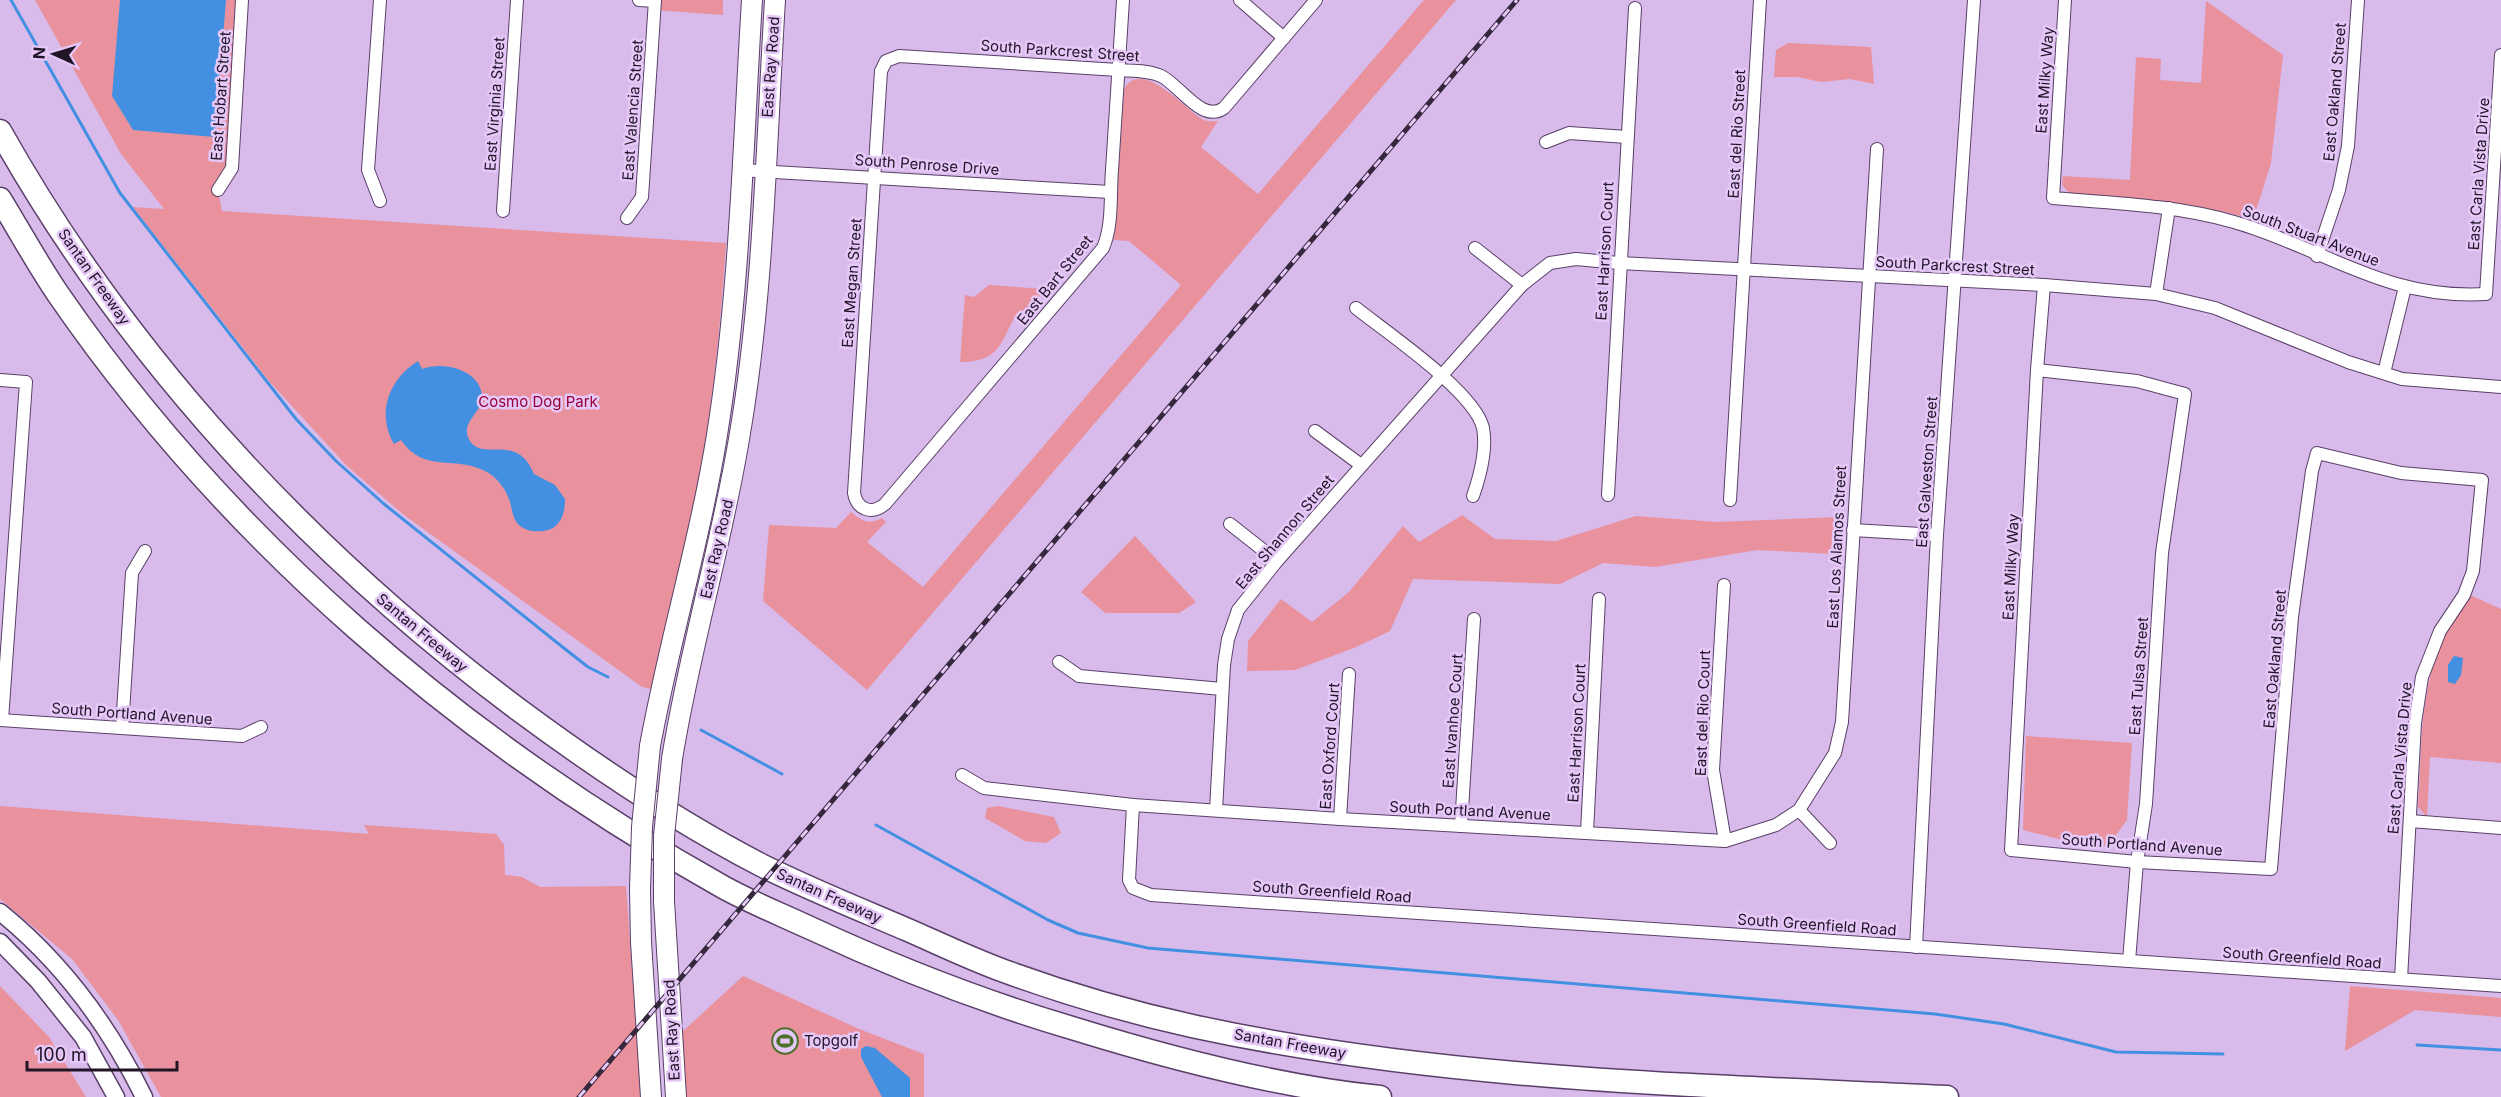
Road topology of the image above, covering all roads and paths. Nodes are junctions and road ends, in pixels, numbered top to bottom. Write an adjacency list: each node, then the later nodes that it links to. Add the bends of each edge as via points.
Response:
1 (242, 0): 27 (street, East Hobart Street, via 232,168)
2 (380, 0): 31 (street, via 368,170)
3 (517, 0): 33 (street, East Virginia Street)
4 (639, 0): 14 (street)
5 (752, 0): 24 (main road, East Ray Road)
6 (775, 0): 25 (main road, East Ray Road)
7 (1123, 0): 19 (street, East Bart Street)
8 (1240, 0): 16 (street)
9 (1316, 0): 16 (street)
10 (1760, 0): 38 (street, East del Rio Street)
11 (1974, 0): 40 (street, East Galveston Street)
12 (2065, 0): 29 (street, East Milky Way)
13 (2358, 0): 36 (street, East Oakland Street, via 2348,146 2339,190)
14 (655, 1): 34 (street, East Valencia Street, via 642,197)
15 (1635, 8): 21 (street, East Harrison Court)
16 (1284, 38): 19 (street, South Parkcrest Street, via 1224,108 1216,112 1203,110 1158,75)
17 (2501, 55): 45 (street, East Carla Vista Drive)
18 (889, 58): 19 (street, South Parkcrest Street); 26 (street, East Megan Street, via 881,70)
19 (1118, 70): 28 (street, East Bart Street)
20 (0, 131): 98 (highway, Santan Freeway, via 93,279 158,366 278,500 346,568 471,674 573,750 684,822 763,866 1002,970 1189,1025 1390,1061 1554,1078)
21 (1627, 137): 22 (street, via 1569,133); 37 (street, East Harrison Court)
22 (1546, 142)
23 (1877, 149): 39 (street, East Los Alamos Street)
24 (741, 170): 25 (street, South Penrose Drive); 95 (main road, East Ray Road, bridge, via 717,434 662,682 650,746 642,827 641,942)
25 (764, 171): 26 (street, South Penrose Drive); 96 (main road, East Ray Road, bridge, via 753,344 740,438 684,691 665,824 664,901)
26 (874, 177): 28 (street, South Penrose Drive); 58 (street, East Megan Street, via 854,493 857,504)
27 (218, 190)
28 (1110, 192): 58 (street, East Bart Street, via 1108,233 1097,256 884,506)
29 (2053, 198): 32 (street, South Stuart Avenue)
30 (0, 199): 97 (highway, via 57,292 117,373 223,499 369,641 471,723 579,799 725,888 866,954 978,999 1127,1045 1219,1068)
31 (380, 201)
32 (2169, 208): 36 (street, South Stuart Avenue, via 2234,222); 44 (street)
33 (503, 211)
34 (627, 218)
35 (1475, 248): 41 (street)
36 (2317, 256): 43 (street, South Stuart Avenue)
37 (1619, 263): 38 (street, South Parkcrest Street); 41 (street, South Parkcrest Street, via 1576,258 1550,263); 55 (street, East Harrison Court)
38 (1745, 269): 39 (street, South Parkcrest Street); 57 (street)
39 (1868, 276): 40 (street, South Parkcrest Street); 60 (street, East Los Alamos Street)
40 (1954, 280): 42 (street, South Parkcrest Street); 61 (street, East Galveston Street)
41 (1522, 285): 49 (street, South Parkcrest Street)
42 (2044, 285): 44 (street, South Parkcrest Street); 47 (street, East Milky Way)
43 (2405, 287): 45 (street, South Stuart Avenue, via 2461,296); 48 (street)
44 (2156, 294): 48 (street, South Parkcrest Street, via 2215,308)
45 (2486, 294)
46 (1356, 308): 49 (street)
47 (2037, 370): 84 (street, East Milky Way); 85 (street, East Tulsa Street, via 2137,381 2185,394 2162,553 2146,804)
48 (2384, 373): 51 (street, South Parkcrest Street, via 2402,379)
49 (1441, 376): 53 (street, East Shannon Street); 56 (street, via 1474,407 1483,428 1482,471)
50 (0, 380): 70 (street, via 26,382)
51 (2501, 387)
52 (1315, 431): 53 (street)
53 (1361, 465): 63 (street, East Shannon Street)
54 (2482, 480): 78 (street, East Carla Vista Drive, via 2473,571 2464,595 2440,631 2422,677 2415,723); 86 (street, East Oakland Street, via 2401,473 2317,453 2292,617)
55 (1608, 495)
56 (1473, 496)
57 (1730, 500)
58 (864, 509)
59 (1230, 524): 63 (street)
60 (1853, 530): 61 (street); 76 (street, East Los Alamos Street, via 1842,722 1834,753)
61 (1937, 535): 89 (street, East Galveston Street)
62 (145, 550): 72 (street, via 132,573)
63 (1277, 561): 69 (street, East Shannon Street, via 1238,610 1228,639)
64 (1724, 585): 82 (street, East del Rio Court, via 1713,770)
65 (1599, 599): 81 (street, East Harrison Court)
66 (1474, 619): 79 (street, East Ivanhoe Court)
67 (1059, 662): 69 (street, via 1079,676)
68 (1349, 674): 77 (street, East Oxford Court)
69 (1222, 690): 75 (street, East Shannon Street)
70 (1, 720): 72 (street, South Portland Avenue)
71 (261, 727): 72 (street, South Portland Avenue, via 242,736)
72 (123, 728)
73 (962, 775): 74 (street, South Portland Avenue, via 984,788)
74 (1133, 805): 75 (street, South Portland Avenue); 89 (street, South Greenfield Road, via 1129,880 1133,888 1151,895)
75 (1216, 810): 77 (street, South Portland Avenue)
76 (1799, 810): 82 (street, South Portland Avenue, via 1776,825); 83 (street)
77 (1340, 819): 79 (street, South Portland Avenue)
78 (2410, 821): 80 (street); 91 (street, East Carla Vista Drive)
79 (1461, 826): 81 (street, South Portland Avenue)
80 (2501, 828)
81 (1587, 832): 82 (street, South Portland Avenue)
82 (1725, 841)
83 (1830, 843)
84 (2011, 850): 85 (street, South Portland Avenue)
85 (2137, 862): 86 (street, South Portland Avenue); 90 (street, East Tulsa Street)
86 (2271, 869)
87 (0, 912): 94 (main road, via 82,996 118,1048)
88 (0, 942): 93 (main road, via 83,1037)
89 (1916, 947): 90 (street, South Greenfield Road)
90 (2129, 961): 91 (street, South Greenfield Road)
91 (2401, 979): 92 (street, South Greenfield Road)
92 (2501, 986)
93 (116, 1097)
94 (144, 1097)
95 (651, 1097)
96 (676, 1097)
97 (1380, 1097)
98 (1947, 1097)

